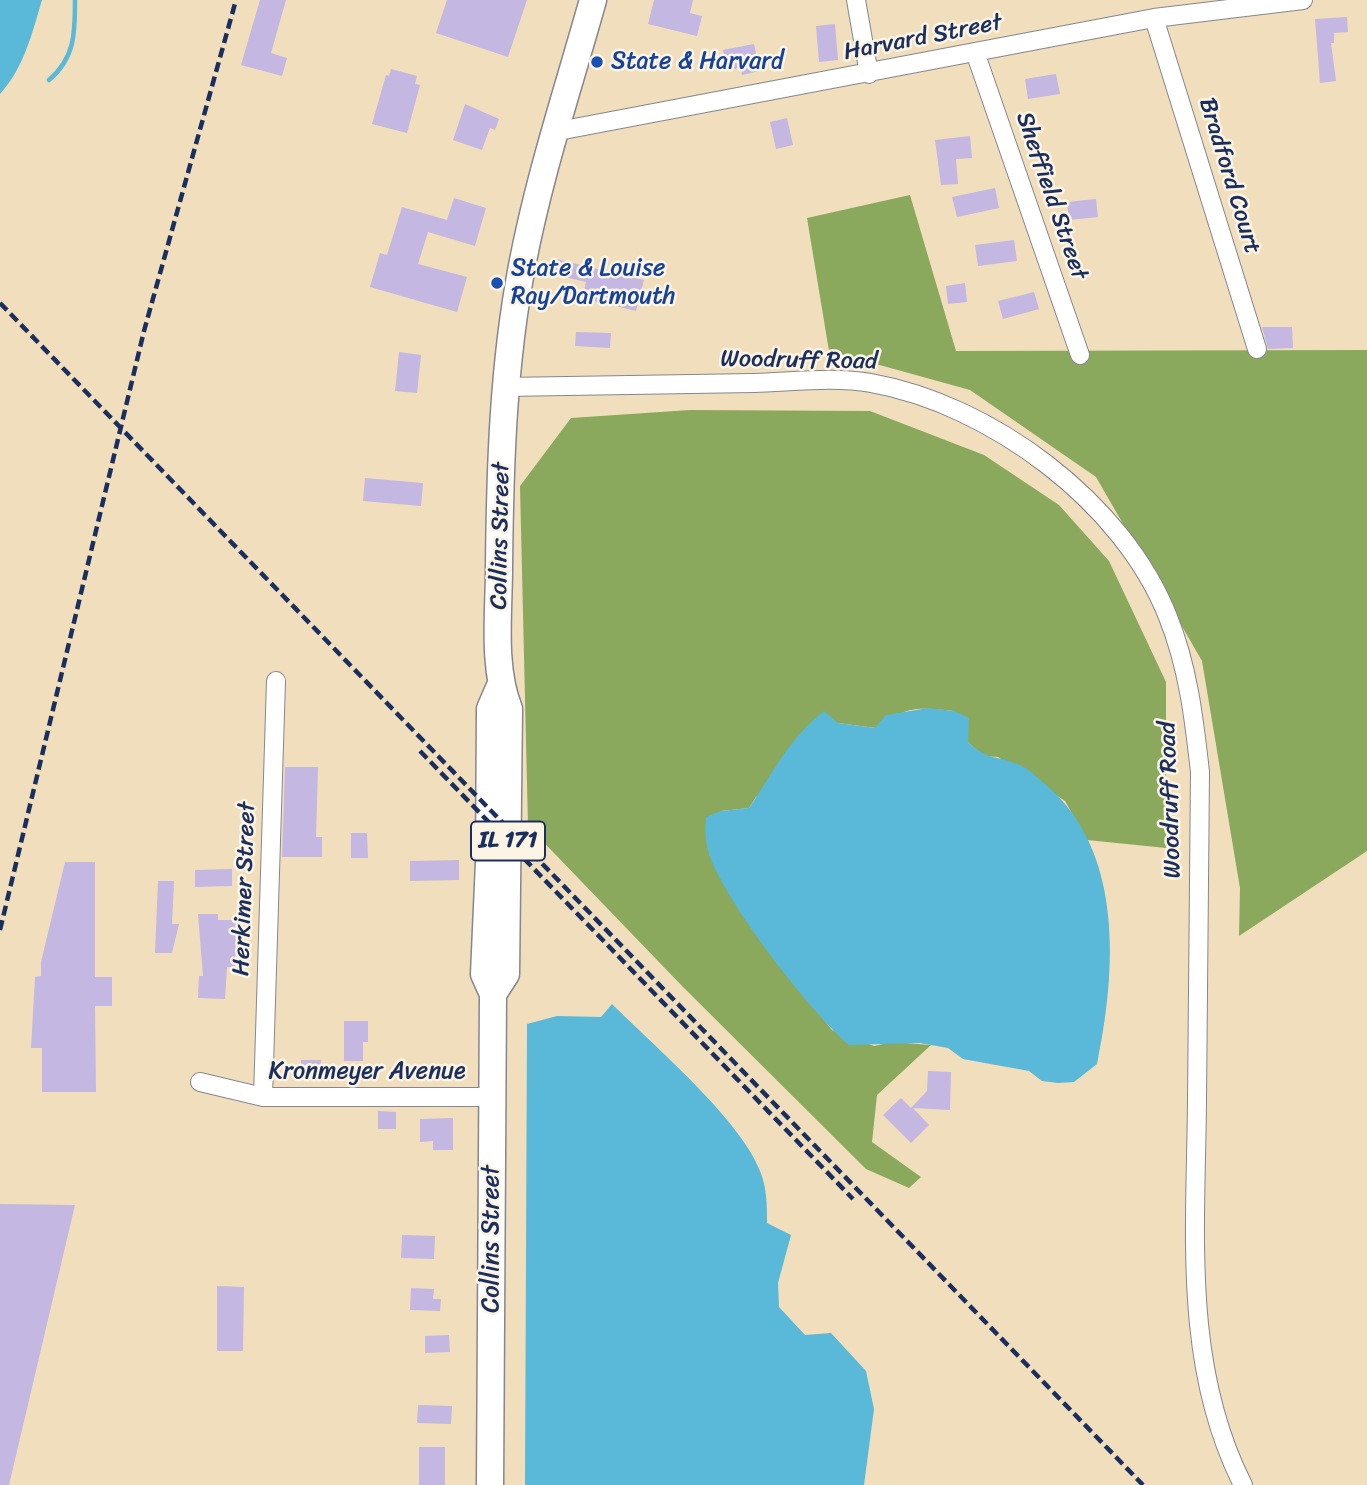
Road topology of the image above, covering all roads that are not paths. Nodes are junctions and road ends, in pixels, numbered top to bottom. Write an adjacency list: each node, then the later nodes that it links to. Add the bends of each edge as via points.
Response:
1 (593, 0): 8 (main road, IL 171)
2 (856, 0): 7 (street)
3 (1303, 0): 4 (street, Harvard Street)
4 (1270, 2): 5 (street, Harvard Street)
5 (1154, 18): 6 (street, Harvard Street); 9 (street, Bradford Court)
6 (975, 52): 7 (street, Harvard Street); 10 (street, Sheffield Street)
7 (869, 74): 8 (street, Harvard Street)
8 (553, 132): 11 (main road, IL 171, via 522,267)
9 (1257, 349)
10 (1080, 355)
11 (505, 387): 15 (main road, Collins Street / IL 171, via 500,686 490,709 484,974 494,994); 17 (street, Woodruff Road, via 870,383 958,409 1011,438 1097,508 1138,563 1167,615 1192,699 1200,772 1195,1295 1209,1391 1223,1440)
12 (276, 681): 14 (street, Herkimer Street)
13 (200, 1082): 14 (street, Kronmeyer Avenue)
14 (263, 1097): 15 (street, Kronmeyer Avenue)
15 (493, 1097): 16 (main road, Collins Street / IL 171)
16 (490, 1485)
17 (1243, 1485)

